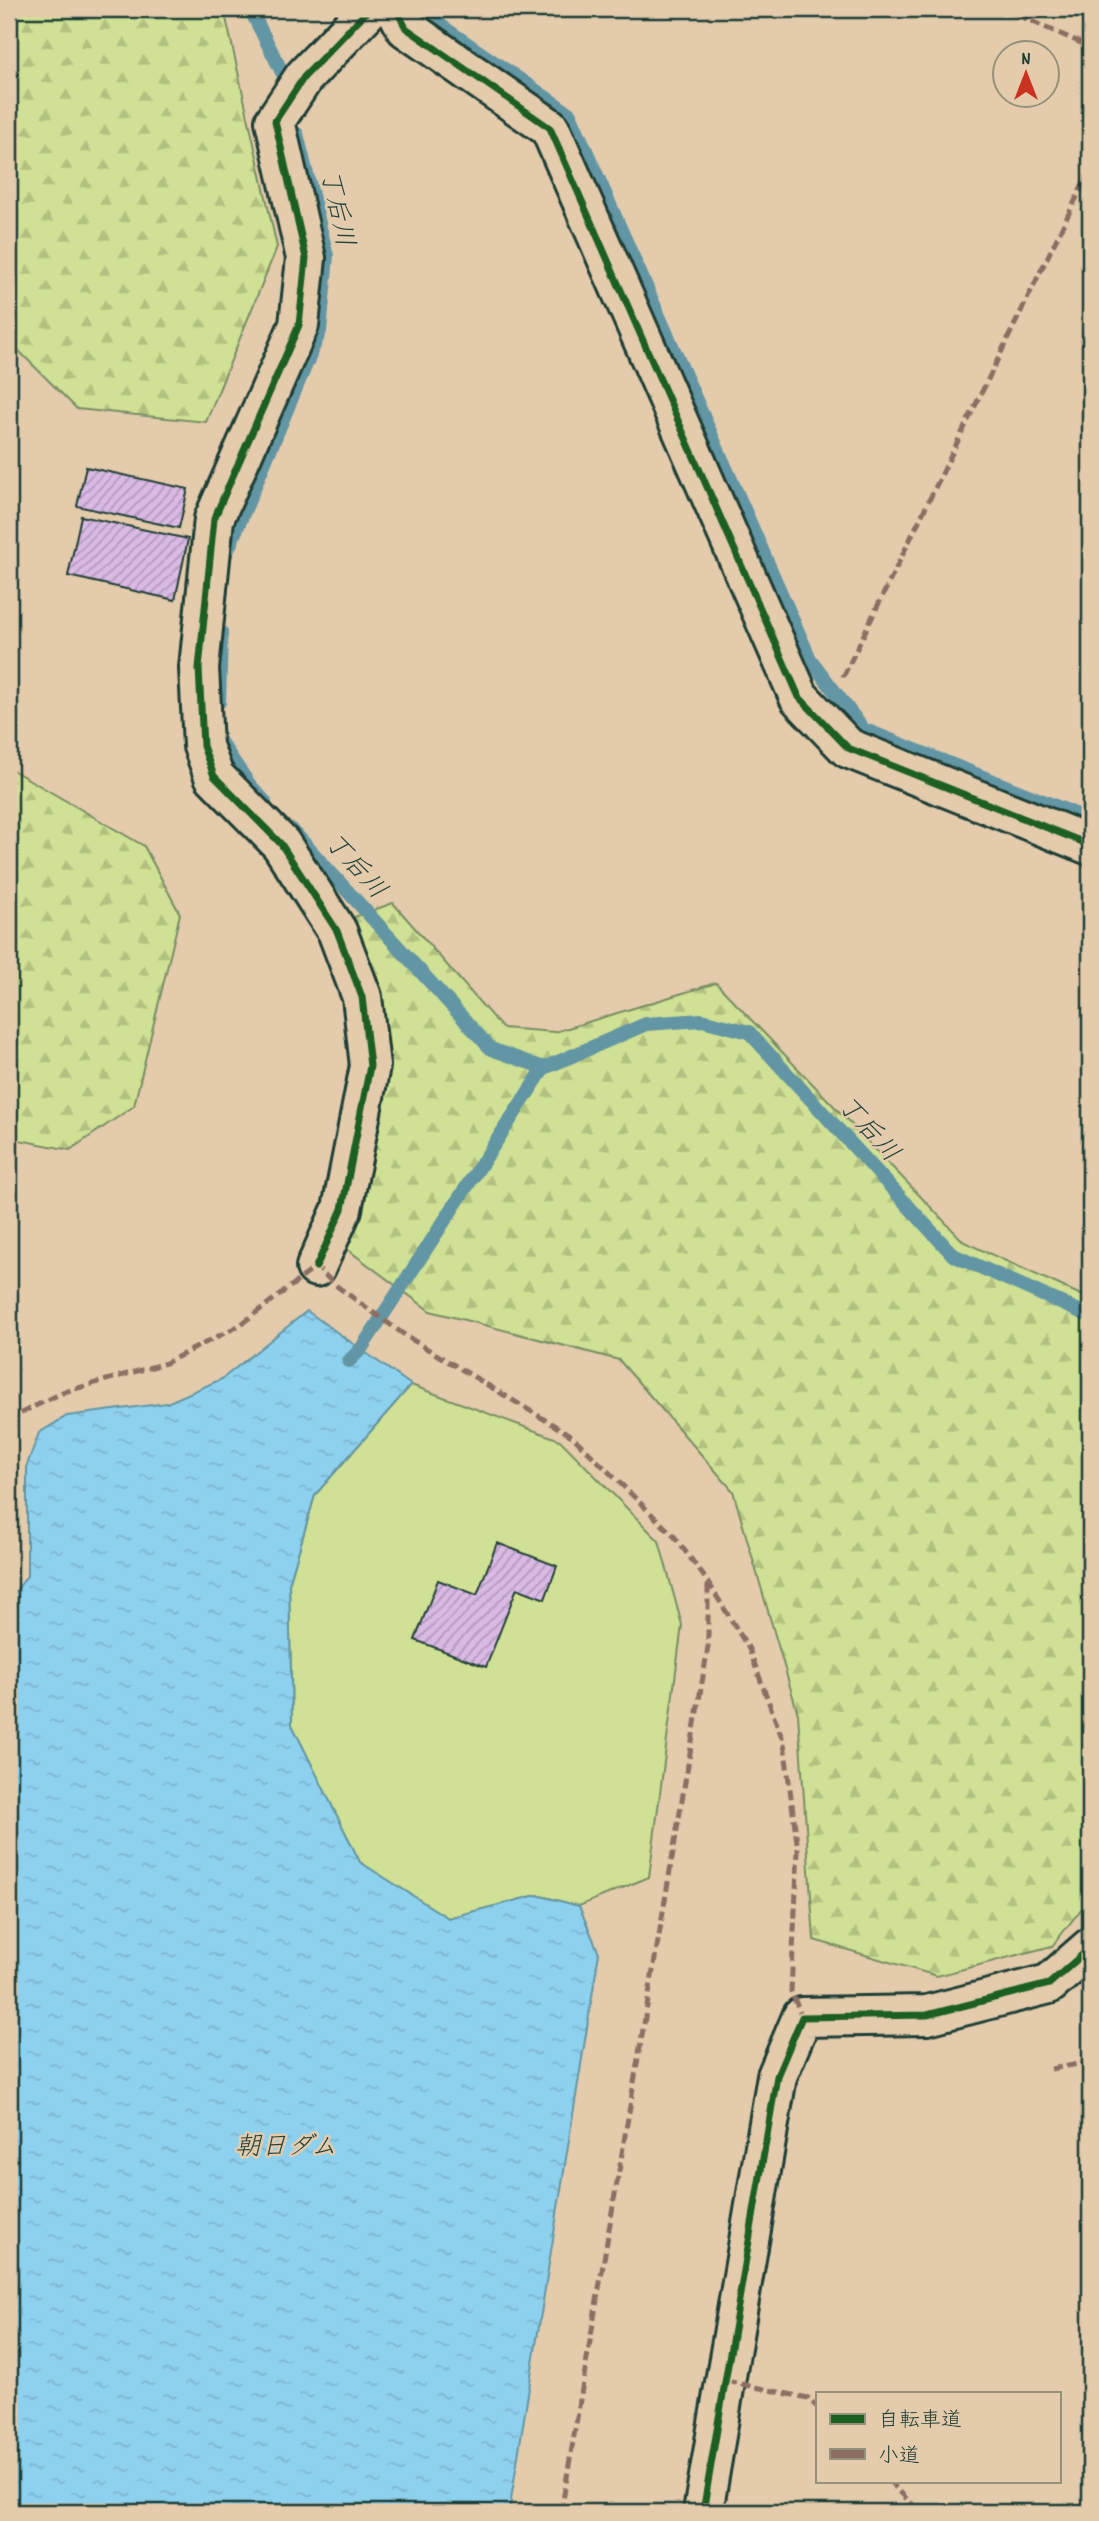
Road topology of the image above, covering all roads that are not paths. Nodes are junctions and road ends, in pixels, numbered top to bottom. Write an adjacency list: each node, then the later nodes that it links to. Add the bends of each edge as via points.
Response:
1 (369, 9): 4 (street, via 303,77 275,121 306,258 299,325 214,519 199,668 203,746 214,776 281,844 337,931 362,997 370,1066 342,1209)
2 (396, 9): 3 (street, via 406,28 550,128 799,697 848,748)
3 (1090, 845)
4 (316, 1267)
5 (1090, 1948): 6 (street, via 1049,1984 927,2015 802,2017 777,2076)
6 (703, 2512)

